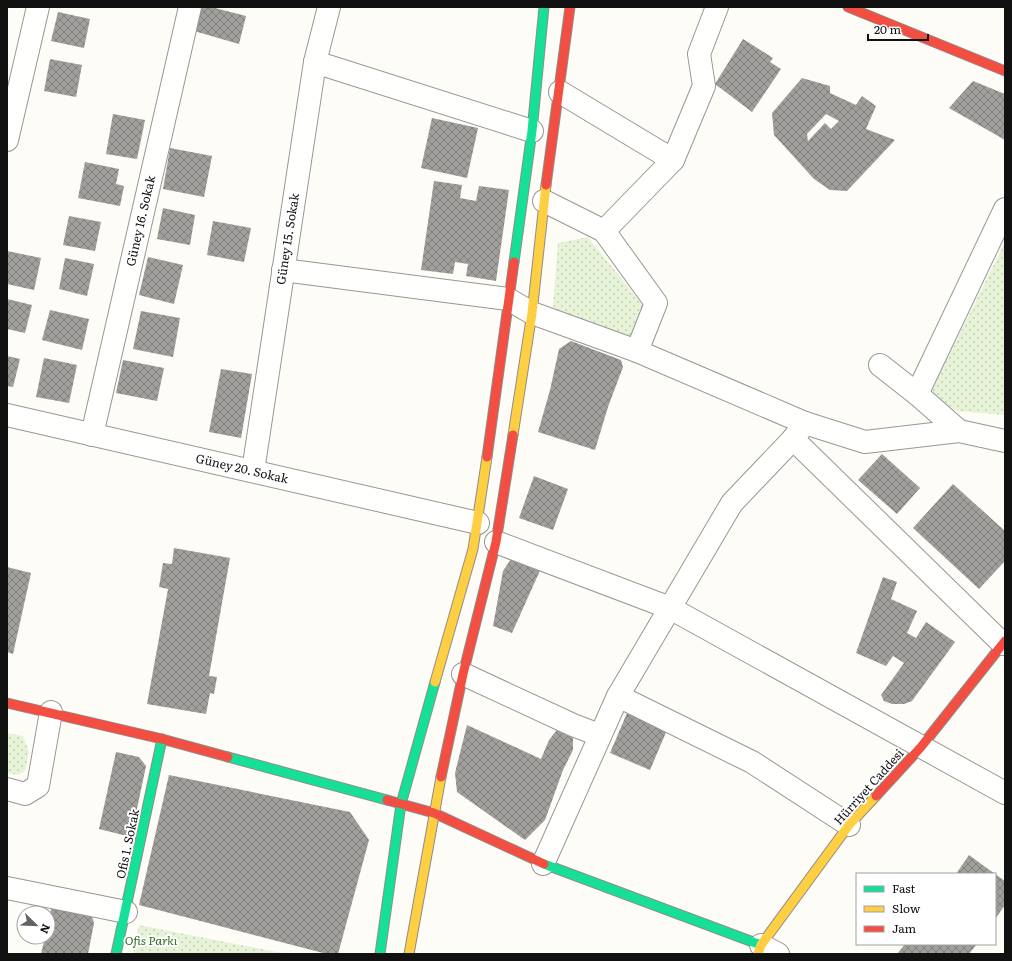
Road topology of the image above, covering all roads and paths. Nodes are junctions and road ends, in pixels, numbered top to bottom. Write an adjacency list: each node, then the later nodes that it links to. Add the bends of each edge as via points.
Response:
1 (38, 7): 12 (street)
2 (190, 7): 26 (street, Güney 16. Sokak)
3 (329, 7): 8 (street, Güney 15. Sokak)
4 (544, 7): 11 (main road)
5 (570, 7): 10 (main road)
6 (717, 7): 13 (street, via 699,54 704,86)
7 (848, 7): 9 (main road)
8 (315, 62): 11 (street); 17 (street, Güney 15. Sokak)
9 (1005, 71)
10 (560, 92): 13 (street); 14 (main road)
11 (532, 131): 18 (main road)
12 (7, 140)
13 (673, 160): 16 (street)
14 (544, 201): 16 (street); 19 (main road)
15 (1005, 209): 22 (street)
16 (604, 231): 20 (street, via 656,303)
17 (283, 270): 18 (street); 28 (street, Güney 15. Sokak)
18 (508, 299): 19 (street); 29 (main road)
19 (532, 313): 20 (street); 30 (main road)
20 (637, 351): 25 (street)
21 (880, 365): 22 (street)
22 (917, 394): 24 (street)
23 (7, 415): 26 (street, Güney 20. Sokak)
24 (959, 430): 25 (street, via 865,442); 27 (street)
25 (799, 431): 31 (street, via 732,503); 32 (street)
26 (92, 435): 28 (street, Güney 20. Sokak)
27 (1005, 441)
28 (253, 471): 29 (street, Güney 20. Sokak)
29 (478, 523): 42 (main road, via 473,550)
30 (496, 542): 31 (street); 33 (main road)
31 (670, 608): 34 (street); 39 (street)
32 (1004, 643): 39 (main road, Hürriyet Caddesi)
33 (463, 674): 37 (street); 43 (main road)
34 (618, 696): 37 (street); 44 (street, via 752,762)
35 (7, 703): 36 (main road)
36 (50, 712): 38 (main road); 40 (street, via 38,786 25,794)
37 (599, 735): 45 (street)
38 (162, 738): 42 (main road); 47 (main road, Ofis 1. Sokak)
39 (921, 747): 41 (street); 44 (main road, Hürriyet Caddesi)
40 (7, 789)
41 (1005, 793)
42 (400, 804): 43 (main road); 50 (main road)
43 (434, 814): 45 (main road); 51 (main road)
44 (849, 825): 48 (main road, Hürriyet Caddesi)
45 (544, 864): 48 (main road)
46 (7, 888): 47 (street)
47 (126, 912): 49 (main road, Ofis 1. Sokak)
48 (766, 951)
49 (116, 954)
50 (380, 954)
51 (409, 954)

